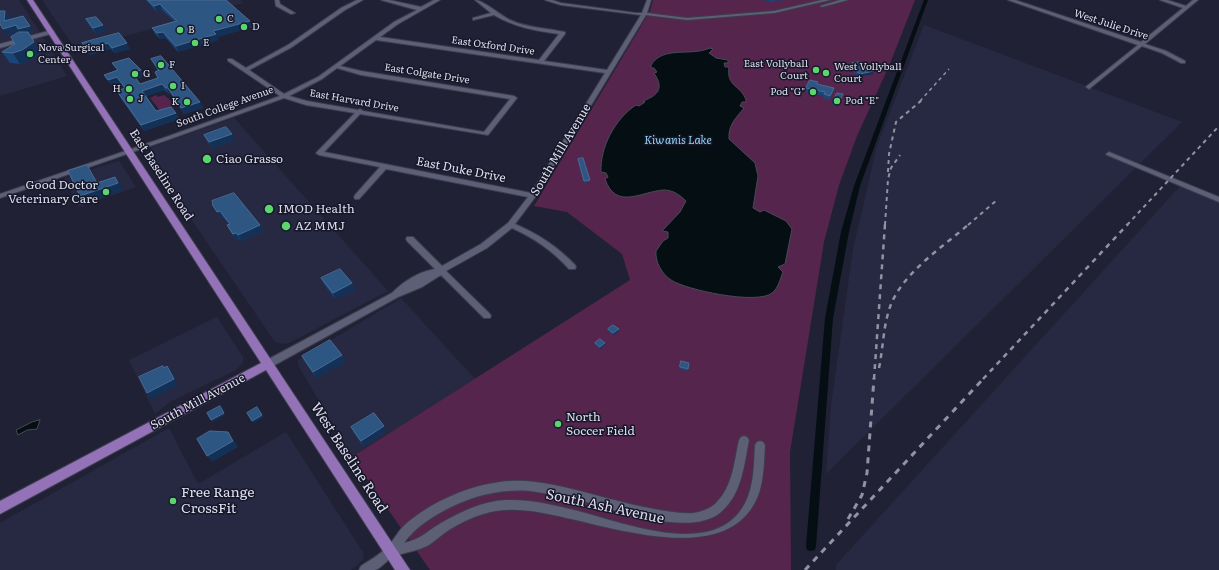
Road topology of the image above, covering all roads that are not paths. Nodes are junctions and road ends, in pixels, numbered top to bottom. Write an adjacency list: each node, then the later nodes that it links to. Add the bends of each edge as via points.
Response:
1 (30, 0): 23 (main road, East Baseline Road)
2 (278, 0): 18 (street, via 278,5)
3 (361, 0): 31 (street, via 343,9 290,46)
4 (384, 0): 17 (street)
5 (438, 0): 17 (street, South College Avenue)
6 (477, 0): 19 (street)
7 (547, 0): 16 (street)
8 (590, 0): 16 (street)
9 (649, 0): 21 (street, South Mill Avenue)
10 (828, 0): 20 (street)
11 (846, 0): 20 (street)
12 (1010, 0): 25 (street, West Julie Drive)
13 (1162, 0): 15 (street)
14 (1196, 0): 15 (street)
15 (1186, 7): 25 (street)
16 (585, 8): 21 (street)
17 (420, 9): 24 (street, South College Avenue)
18 (293, 13)
19 (493, 14): 22 (street); 28 (street, via 511,24 563,33)
20 (776, 14): 21 (street, via 691,19 648,18)
21 (644, 15): 32 (street, South Mill Avenue)
22 (475, 19)
23 (52, 32): 26 (street); 37 (main road, East Baseline Road)
24 (375, 38): 28 (street, East Oxford Drive); 30 (street, South College Avenue)
25 (1140, 44): 29 (street, West Julie Drive); 33 (street)
26 (0, 46)
27 (230, 60): 31 (street, East Harvard Drive)
28 (540, 62): 32 (street, East Oxford Drive)
29 (1183, 62)
30 (338, 67): 34 (street, South College Avenue); 36 (street, East Colgate Drive, via 514,98)
31 (246, 70): 34 (street, East Harvard Drive)
32 (608, 72): 41 (street, South Mill Avenue)
33 (1089, 87)
34 (284, 96): 35 (street, East Harvard Drive, via 306,103); 37 (street, South College Avenue)
35 (360, 112): 36 (street, East Harvard Drive); 39 (street, East Duke Drive, via 319,153)
36 (486, 134)
37 (130, 151): 40 (street, South College Avenue); 49 (main road, East Baseline Road)
38 (1109, 154): 43 (street)
39 (385, 166): 41 (street, East Duke Drive); 42 (street)
40 (0, 196)
41 (533, 196): 44 (street, South Mill Avenue)
42 (357, 197)
43 (1219, 200)
44 (511, 225): 46 (street, via 552,246); 47 (street, South Mill Avenue, via 484,246)
45 (410, 239): 47 (street)
46 (572, 267)
47 (441, 270): 48 (street); 49 (street, South Mill Avenue, via 416,287 396,295)
48 (487, 316)
49 (268, 364): 52 (main road, South Mill Avenue); 53 (main road, West Baseline Road)
50 (744, 440): 53 (street, South Ash Avenue, via 734,485 723,504 710,514 689,518 662,516 553,490 507,486 467,495 449,503 410,527)
51 (760, 445): 53 (street, South Ash Avenue, via 754,494 749,506 740,519 720,533 706,538 660,536 548,510 506,505 472,513 422,542)
52 (0, 508)
53 (391, 552): 54 (street, South Ash Avenue); 55 (main road, West Baseline Road)
54 (365, 570)
55 (402, 570)

